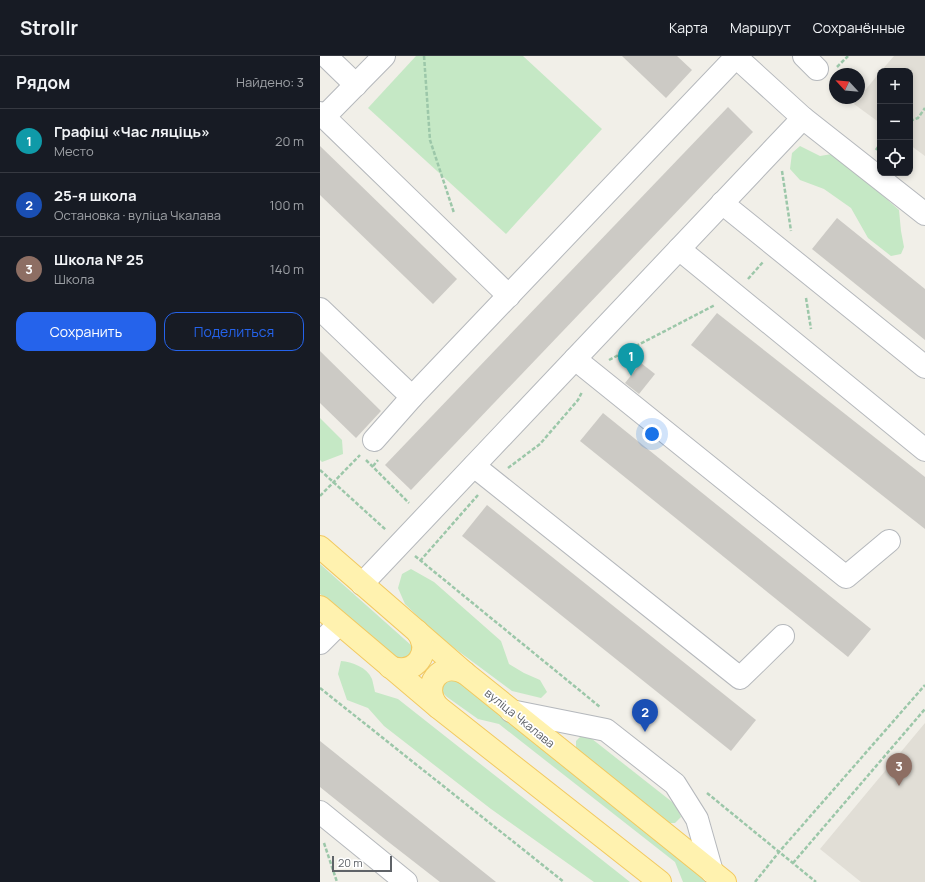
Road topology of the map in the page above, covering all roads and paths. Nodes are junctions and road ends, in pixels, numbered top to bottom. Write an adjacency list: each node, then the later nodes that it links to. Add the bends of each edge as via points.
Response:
1 (326, 56): 5 (street)
2 (384, 56): 5 (street)
3 (424, 56): 13 (path, via 430,140)
4 (735, 56): 8 (street); 19 (street)
5 (356, 85): 7 (street)
6 (925, 108): 9 (path, via 918,118)
7 (322, 115): 19 (street)
8 (803, 118): 12 (street); 14 (street)
9 (913, 120)
10 (877, 148): 11 (path)
11 (875, 150)
12 (722, 203): 16 (street); 17 (street)
13 (454, 214)
14 (925, 214)
15 (790, 226): 16 (path)
16 (775, 247): 18 (path); 22 (street)
17 (679, 249): 18 (street); 21 (street)
18 (735, 294): 21 (path); 25 (street)
19 (509, 296): 23 (street)
20 (320, 309): 23 (street)
21 (582, 365): 27 (street); 32 (street, via 846,577)
22 (925, 367)
23 (412, 397): 24 (street)
24 (367, 447): 31 (path)
25 (925, 450)
26 (356, 459): 29 (path)
27 (474, 466): 33 (street); 39 (street, via 740,678)
28 (320, 470): 29 (path)
29 (333, 482): 30 (path); 33 (path)
30 (320, 496)
31 (407, 501)
32 (888, 541)
33 (401, 543): 35 (street); 48 (path)
34 (320, 547): 35 (main road, вуліца Чкалава)
35 (362, 584): 38 (main road, вуліца Чкалава)
36 (320, 607): 37 (main road)
37 (339, 624): 40 (street); 41 (main road)
38 (417, 631): 41 (main road, via 423,644 421,658 411,668 404,670); 42 (main road, вуліца Чкалава)
39 (783, 636)
40 (320, 643)
41 (390, 667): 45 (main road)
42 (465, 673): 45 (main road, via 453,669 436,676 430,689); 47 (main road, вуліца Чкалава)
43 (925, 685): 54 (path)
44 (320, 688): 59 (path)
45 (438, 707): 60 (main road)
46 (925, 709): 55 (path)
47 (511, 711): 56 (main road, вуліца Чкалава); 56 (street, via 606,730 675,784 697,819)
48 (606, 711)
49 (705, 792): 54 (path)
50 (320, 812): 58 (street)
51 (322, 836): 53 (path)
52 (320, 844): 53 (path)
53 (324, 844): 57 (path)
54 (779, 852): 55 (path); 61 (path)
55 (792, 863): 62 (path)
56 (718, 877)
57 (337, 882)
58 (406, 882)
59 (564, 882)
60 (660, 882)
61 (755, 882)
62 (816, 882)

